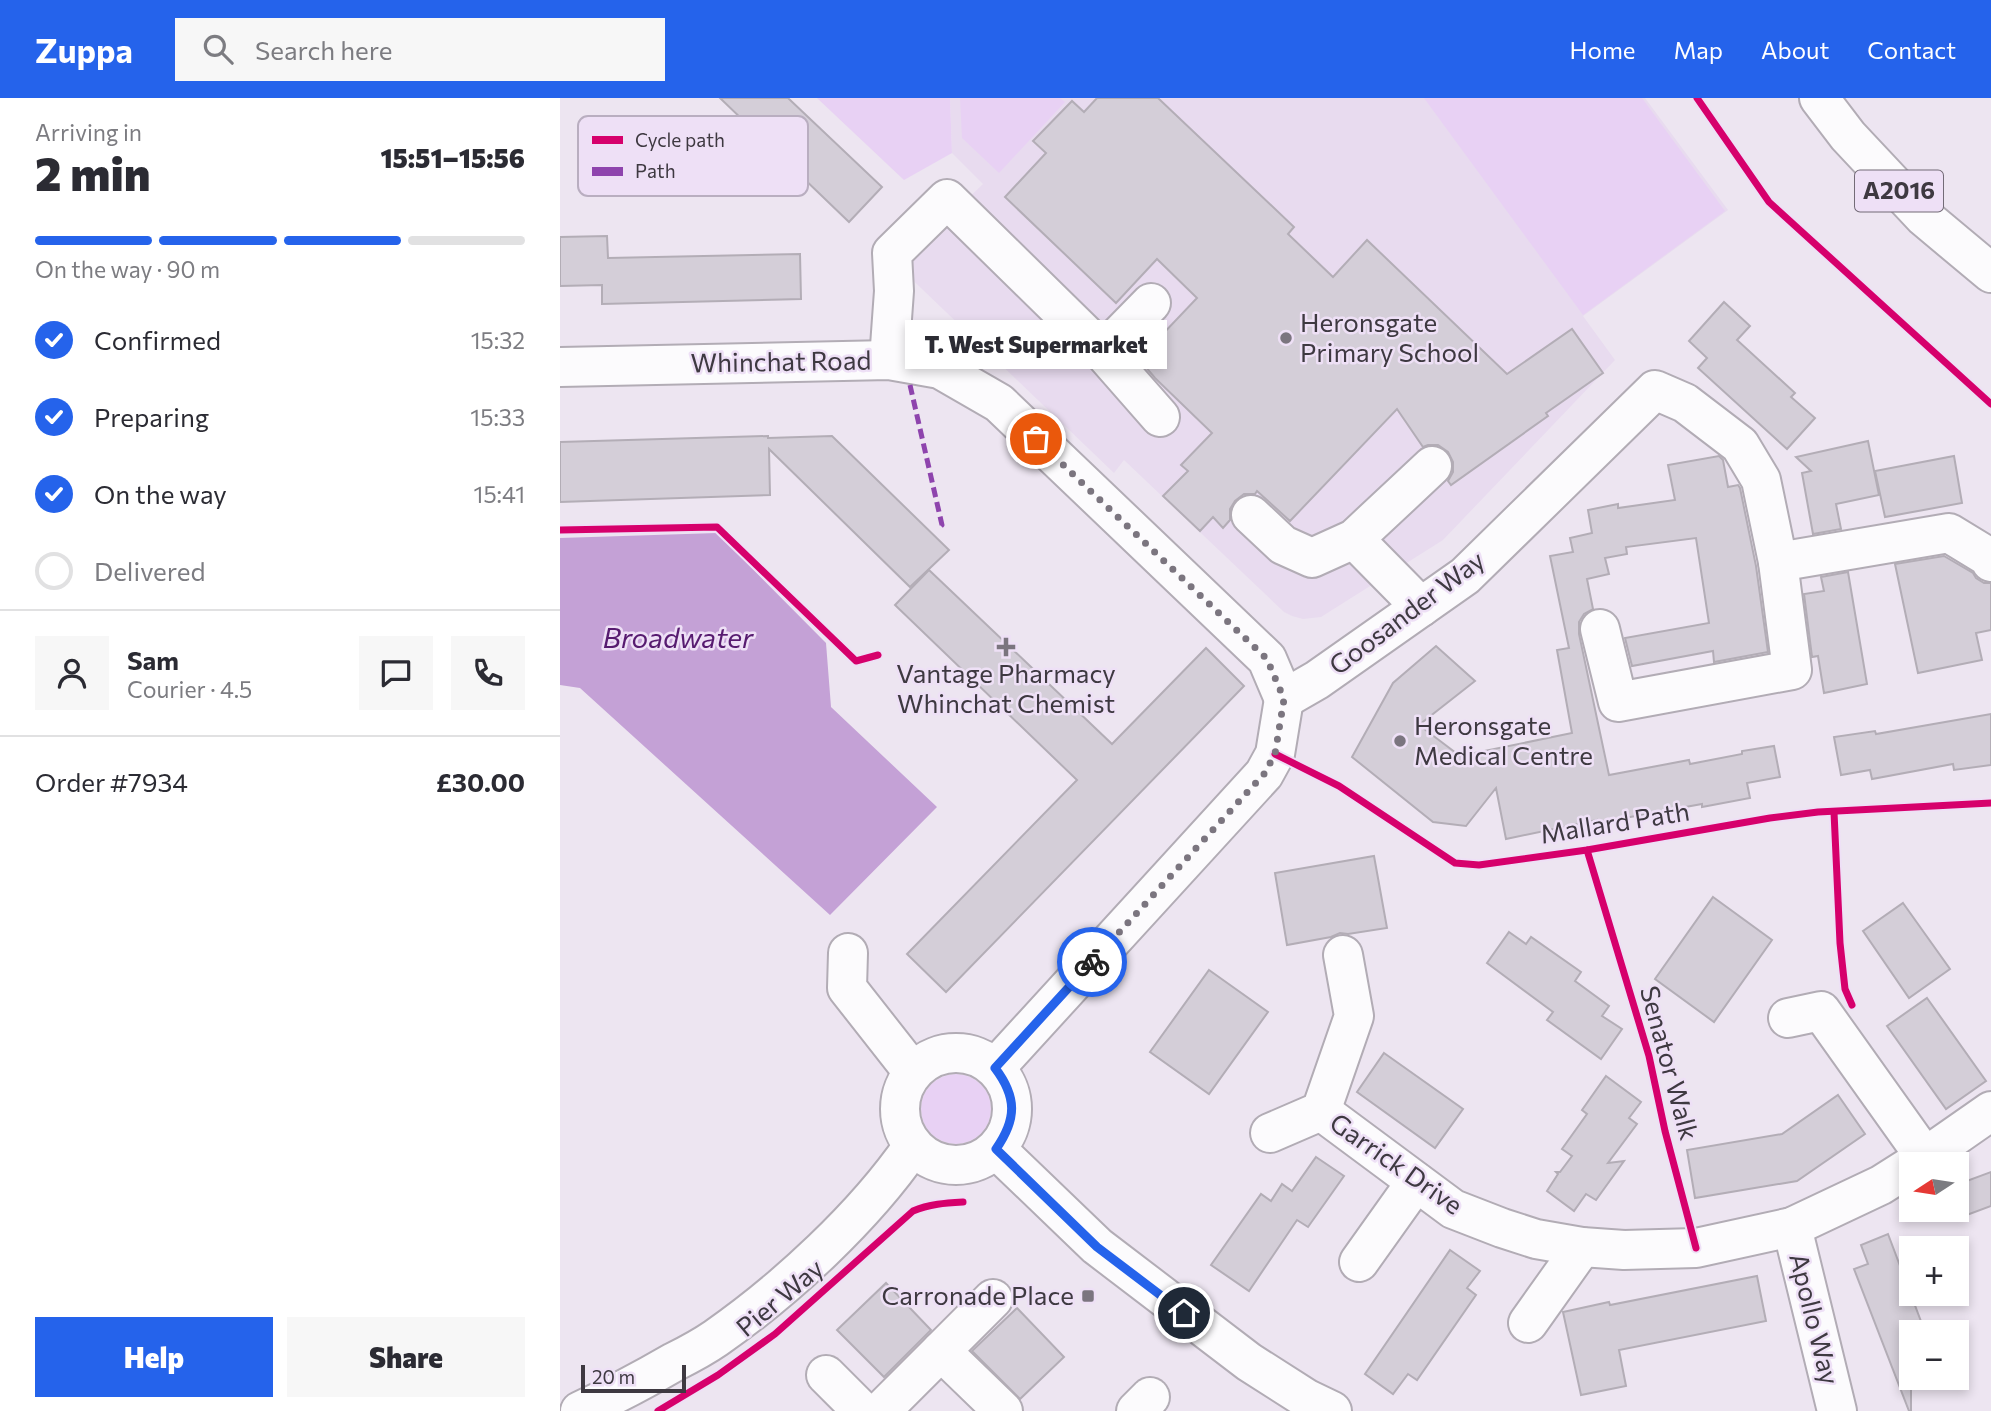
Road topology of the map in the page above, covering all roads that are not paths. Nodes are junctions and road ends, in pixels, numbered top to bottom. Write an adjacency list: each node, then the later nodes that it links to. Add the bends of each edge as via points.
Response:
1 (1819, 98): 2 (street, A2016, via 1924,217)
2 (1991, 273)
3 (1151, 303): 4 (street)
4 (1102, 352): 5 (street, via 947,199 892,253); 7 (street)
5 (889, 360): 6 (street, Whinchat Road); 15 (street, Whinchat Road, via 940,369 999,403 1267,659)
6 (560, 367)
7 (1160, 417)
8 (1433, 466): 10 (street)
9 (1251, 515): 10 (street, via 1283,545 1312,558)
10 (1354, 539): 13 (street)
11 (1778, 562): 12 (street, via 1949,533); 13 (street, Goosander Way, via 1761,481 1740,445 1685,402 1655,390 1465,576); 14 (street, Goosander Way, via 1792,670 1618,702)
12 (1991, 562)
13 (1421, 607): 15 (street, Goosander Way)
14 (1600, 629)
15 (1284, 699): 19 (street, via 1275,754 1264,774)
16 (848, 953): 20 (street, via 848,988)
17 (1343, 955): 21 (street, Garrick Drive, via 1354,1016)
18 (1788, 1018): 26 (street, via 1821,1011)
19 (995, 1068): 20 (street, via 962,1052 944,1053); 25 (street, via 1012,1099 1007,1134)
20 (913, 1072): 24 (street, via 899,1109)
21 (1321, 1111): 23 (street, Garrick Drive); 29 (street, Garrick Drive)
22 (1991, 1111): 27 (street, Garrick Drive)
23 (1270, 1133)
24 (913, 1146): 25 (street, via 945,1165 981,1160); 37 (street, Pier Way, via 846,1226 762,1303)
25 (996, 1149): 42 (street, via 1097,1247 1249,1362)
26 (1911, 1152)
27 (1932, 1152)
28 (1899, 1173): 30 (street, Garrick Drive)
29 (1416, 1182): 31 (street, Garrick Drive, via 1453,1209 1536,1239); 32 (street)
30 (1792, 1227): 31 (street, Garrick Drive, via 1696,1248); 43 (street, Apollo Way)
31 (1582, 1247): 34 (street)
32 (1359, 1262)
33 (993, 1299): 35 (street)
34 (1528, 1323)
35 (941, 1350): 40 (street); 41 (street)
36 (825, 1375): 39 (street)
37 (628, 1401): 38 (street, Pier Way)
38 (580, 1411)
39 (862, 1411)
40 (881, 1411)
41 (1003, 1411)
42 (1332, 1411)
43 (1837, 1411)

